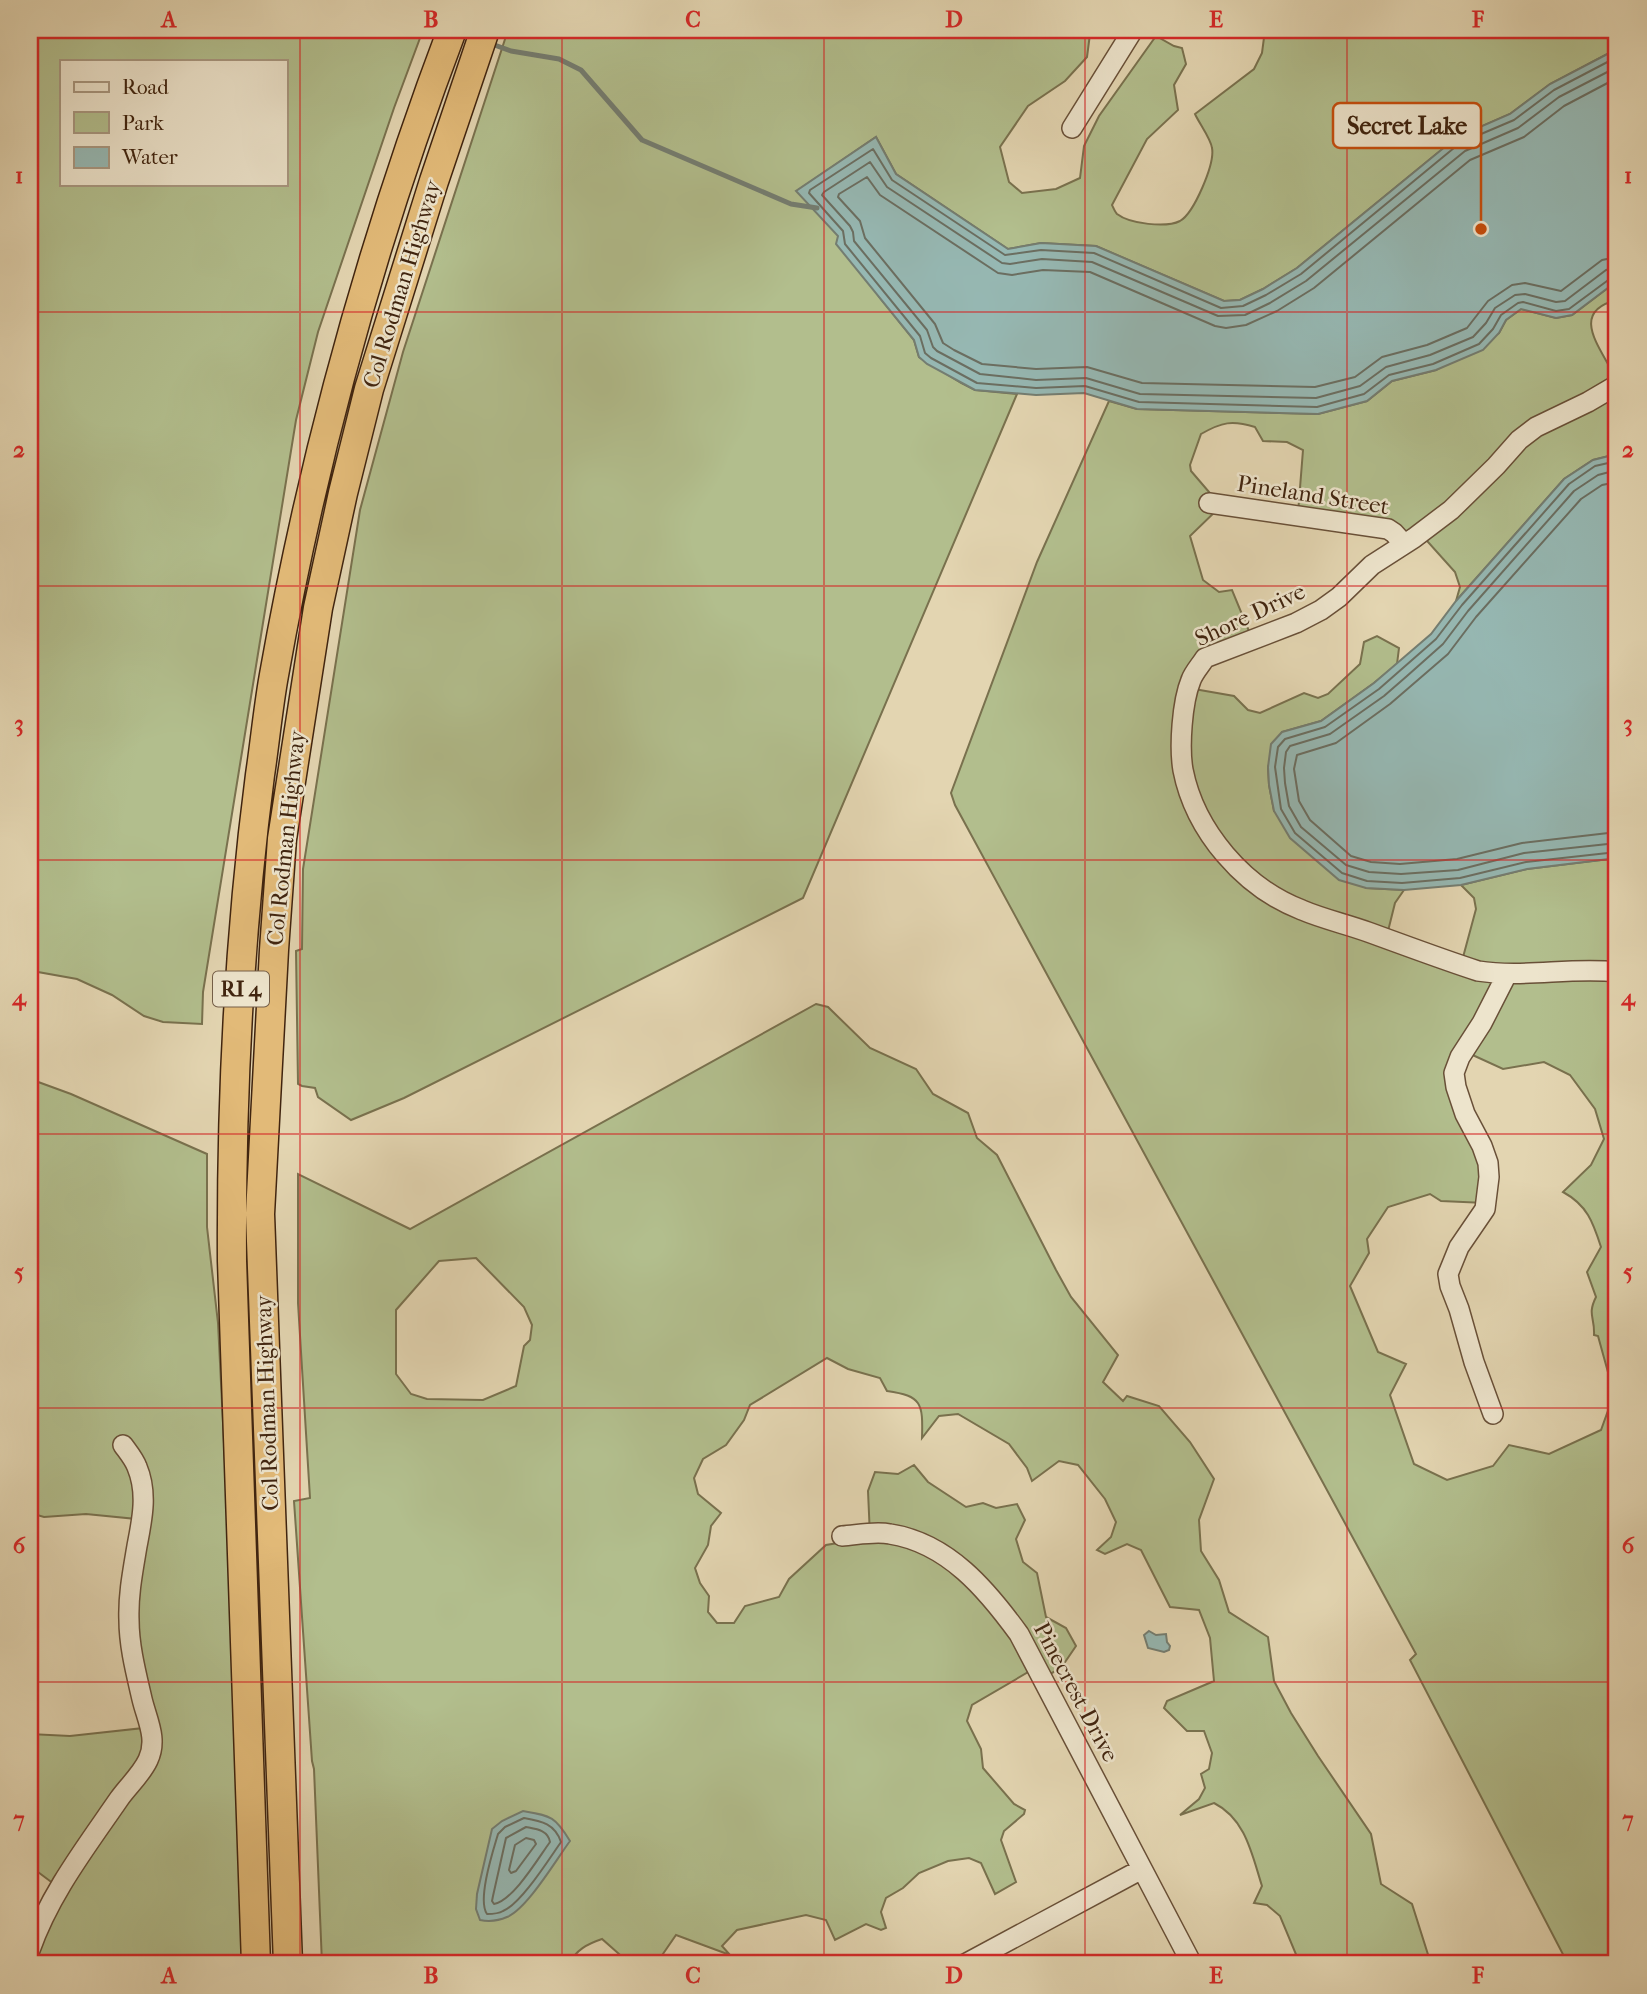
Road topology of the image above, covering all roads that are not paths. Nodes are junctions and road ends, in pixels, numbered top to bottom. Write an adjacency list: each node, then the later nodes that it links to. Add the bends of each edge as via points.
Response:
1 (1133, 30): 4 (street)
2 (450, 34): 15 (highway, Col Rodman Highway / RI 4, via 377,248 318,462 273,677 251,846 239,1018 232,1261)
3 (481, 40): 16 (highway, Col Rodman Highway / RI 4, via 369,389 346,480 318,608 282,839 260,1214)
4 (1072, 128)
5 (1617, 385): 7 (street, Shore Drive, via 1527,433 1469,495)
6 (1209, 503): 7 (street, Pineland Street, via 1388,529)
7 (1404, 544): 9 (street, Shore Drive, via 1321,610 1205,658 1190,682 1183,721 1185,779 1210,836 1240,869 1278,898 1437,958 1478,971)
8 (1617, 972): 9 (street, Shore Drive)
9 (1507, 974): 10 (street, via 1454,1073 1465,1114 1488,1163 1489,1177 1485,1209 1454,1256 1448,1274)
10 (1493, 1414)
11 (123, 1445): 14 (street, via 137,1466 144,1499 129,1620 152,1746 142,1770 63,1882)
12 (842, 1535): 13 (street, Pinecrest Drive, via 889,1533 918,1542 968,1573 986,1591 1019,1634)
13 (1142, 1869): 17 (street); 18 (street, Pinecrest Drive)
14 (30, 1950)
15 (256, 1964)
16 (288, 1964)
17 (965, 1964)
18 (1192, 1964)

